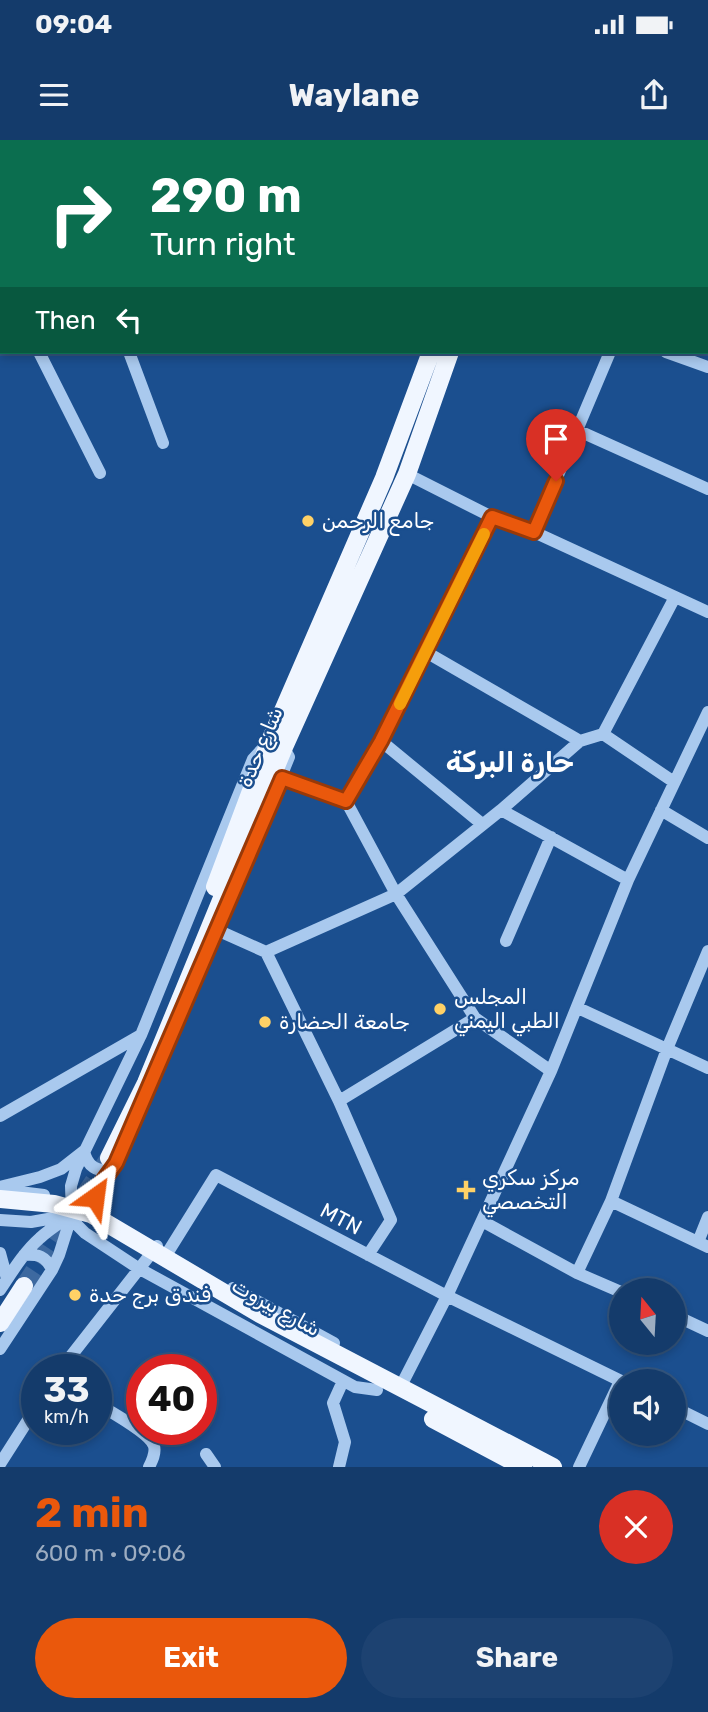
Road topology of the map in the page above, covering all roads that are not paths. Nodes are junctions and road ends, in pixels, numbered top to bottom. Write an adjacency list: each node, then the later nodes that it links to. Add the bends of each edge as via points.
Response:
1 (40, 354): 10 (street)
2 (130, 354): 9 (street)
3 (430, 354): 22 (main road, شارع حدة)
4 (449, 354): 11 (main road, شارع حدة)
5 (609, 354): 8 (street)
6 (672, 354): 7 (street)
7 (708, 367)
8 (579, 430): 12 (street); 14 (street)
9 (163, 443)
10 (100, 473)
11 (407, 474): 13 (street); 22 (main road, شارع حدة)
12 (708, 489)
13 (492, 517): 14 (street); 17 (street)
14 (534, 532): 15 (street)
15 (674, 597): 16 (street); 19 (street)
16 (708, 612)
17 (426, 652): 20 (street); 21 (street)
18 (708, 712): 24 (street)
19 (603, 734): 21 (street); 24 (street)
20 (381, 741): 25 (street); 28 (street)
21 (579, 741): 26 (street)
22 (276, 745): 23 (street, via 289,757); 39 (street, via 253,759); 45 (main road, شارع حدة, via 146,1083)
23 (282, 778): 25 (street); 33 (street)
24 (674, 782): 27 (street)
25 (346, 801): 32 (street)
26 (501, 810): 28 (street); 29 (street)
27 (661, 810): 30 (street); 31 (street)
28 (482, 824): 32 (street)
29 (551, 837): 31 (street); 34 (street)
30 (708, 838)
31 (628, 880): 37 (street)
32 (396, 894): 35 (street); 38 (street)
33 (217, 930): 35 (street); 45 (street)
34 (506, 941)
35 (267, 952): 43 (street)
36 (707, 958): 40 (street)
37 (578, 1008): 40 (street); 42 (street)
38 (475, 1018): 42 (street); 43 (street)
39 (141, 1035): 44 (street); 45 (street)
40 (667, 1049): 41 (street); 49 (street)
41 (708, 1068)
42 (551, 1071): 55 (street)
43 (339, 1101): 62 (street, via 391,1220)
44 (0, 1116)
45 (102, 1158): 46 (street); 47 (street); 52 (street, via 71,1186)
46 (0, 1189): 52 (street, via 54,1198)
47 (96, 1191): 51 (street); 52 (street)
48 (0, 1199): 80 (main road, شارع بيروت, via 54,1204 90,1214 260,1314)
49 (611, 1201): 57 (street); 65 (street)
50 (0, 1210): 78 (main road, شارع بيروت, via 55,1214 87,1224)
51 (99, 1210): 52 (street); 58 (street)
52 (72, 1214): 54 (street, via 50,1220); 56 (street); 60 (street); 61 (street)
53 (708, 1217): 57 (street)
54 (0, 1220)
55 (482, 1222): 65 (street); 68 (street)
56 (80, 1229): 61 (street); 63 (street)
57 (703, 1244)
58 (163, 1249): 62 (street, MTN, via 216,1175); 63 (street); 76 (street)
59 (0, 1253): 66 (street)
60 (24, 1255): 64 (street, via 44,1258); 66 (street)
61 (59, 1255): 64 (street)
62 (368, 1255): 68 (street, MTN)
63 (138, 1268): 74 (street); 77 (street)
64 (52, 1270): 73 (street)
65 (577, 1273): 67 (street)
66 (9, 1284): 69 (main road); 71 (main road)
67 (609, 1287)
68 (447, 1296): 75 (street, MTN); 76 (street)
69 (0, 1307)
70 (686, 1321): 72 (street)
71 (0, 1323)
72 (708, 1331)
73 (0, 1349)
74 (72, 1354)
75 (609, 1375)
76 (404, 1380): 80 (street, via 436,1398)
77 (343, 1381): 78 (street); 89 (street, via 333,1402 345,1442)
78 (377, 1390): 90 (main road, شارع بيروت)
79 (609, 1406): 92 (street)
80 (444, 1411): 91 (main road, شارع بيروت)
81 (112, 1413): 87 (street, via 154,1445)
82 (686, 1413): 83 (street)
83 (708, 1424)
84 (21, 1431): 86 (street)
85 (206, 1454): 88 (street)
86 (0, 1464)
87 (149, 1467)
88 (215, 1467)
89 (338, 1467)
90 (523, 1467)
91 (553, 1467)
92 (579, 1467)

